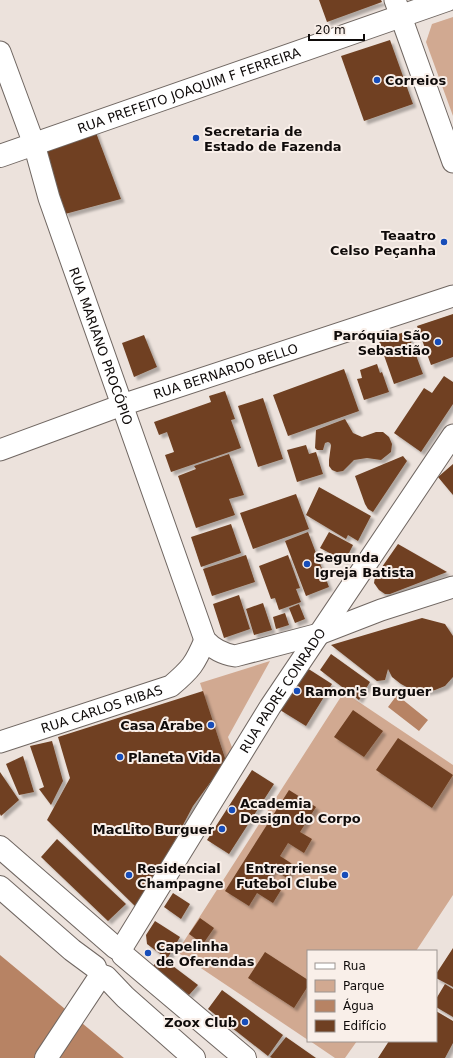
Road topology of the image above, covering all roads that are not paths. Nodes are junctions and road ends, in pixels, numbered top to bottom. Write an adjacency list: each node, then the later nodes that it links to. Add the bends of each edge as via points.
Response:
1 (447, 0): 2 (main road, RUA PREFEITO JOAQUIM F FERREIRA)
2 (398, 8): 4 (main road, RUA PREFEITO JOAQUIM F FERREIRA); 6 (street)
3 (0, 52): 4 (street, RUA MARIANO PROCÓPIO)
4 (34, 144): 5 (main road, RUA PREFEITO JOAQUIM F FERREIRA); 8 (street, RUA MARIANO PROCÓPIO, via 49,198)
5 (0, 156)
6 (453, 162)
7 (453, 296): 8 (street, RUA BERNARDO BELLO)
8 (122, 405): 10 (street, RUA BERNARDO BELLO); 13 (street, RUA MARIANO PROCÓPIO)
9 (453, 435): 12 (street, RUA PADRE CONRADO)
10 (0, 450)
11 (453, 586): 12 (street)
12 (319, 634): 13 (street, via 235,656 223,654); 17 (street, RUA PADRE CONRADO, via 270,708)
13 (205, 640): 14 (street, RUA CARLOS RIBAS, via 188,672 171,686)
14 (0, 742)
15 (0, 847): 17 (main road)
16 (0, 887): 18 (main road)
17 (120, 952): 18 (main road, via 125,960 123,970 116,977); 21 (main road)
18 (100, 973): 19 (main road); 20 (main road)
19 (46, 1058)
20 (194, 1058)
21 (245, 1058)

